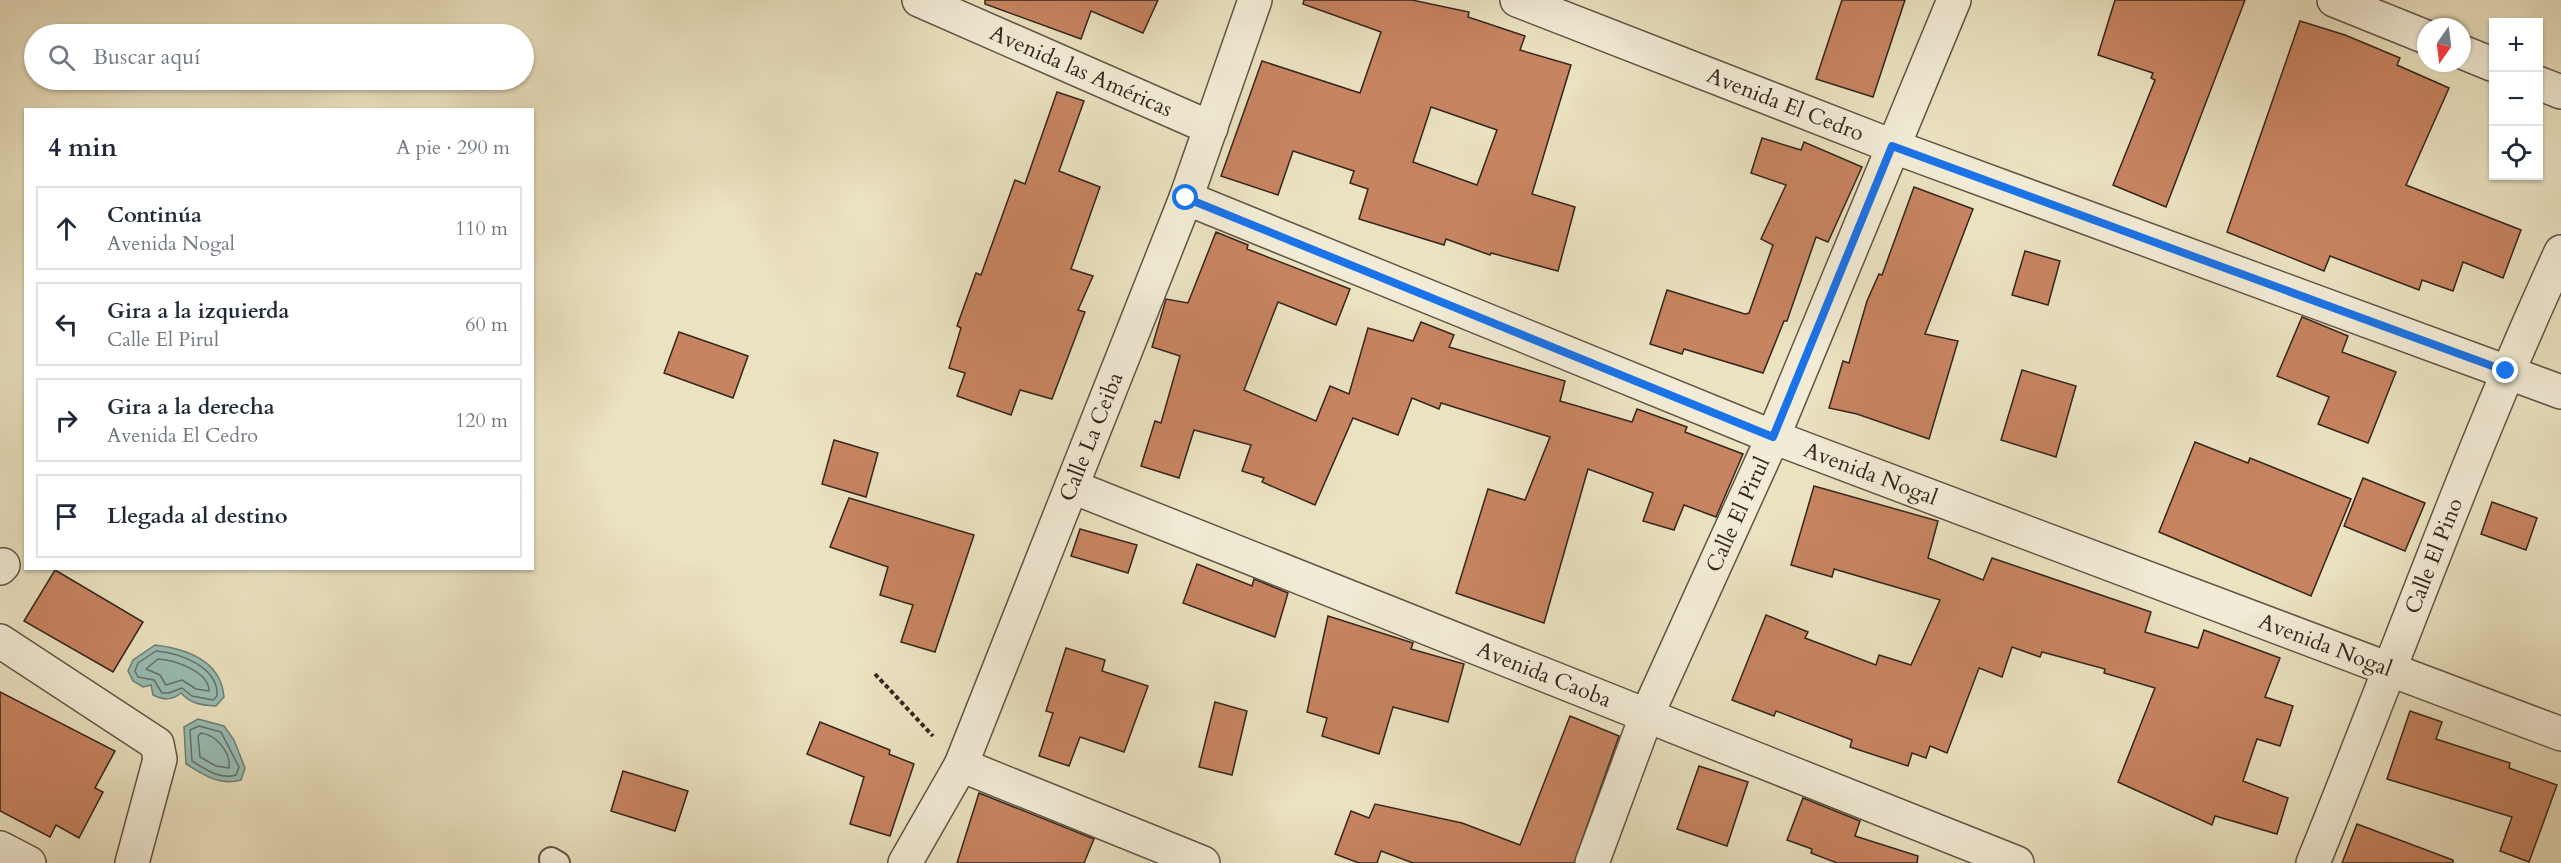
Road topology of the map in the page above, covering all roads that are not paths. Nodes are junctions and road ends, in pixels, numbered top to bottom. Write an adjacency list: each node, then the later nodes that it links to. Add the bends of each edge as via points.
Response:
1 (919, 0): 11 (street, Avenida las Américas)
2 (1255, 0): 11 (street, Calle La Ceiba)
3 (1517, 0): 12 (street, Avenida El Cedro)
4 (1954, 0): 12 (street, Calle El Pirul)
5 (2334, 0): 6 (street)
6 (2417, 33)
7 (2471, 56): 8 (street)
8 (2489, 63)
9 (2543, 85): 10 (street)
10 (2561, 92)
11 (1211, 128): 13 (street, Calle La Ceiba)
12 (1892, 146): 15 (street, Avenida El Cedro); 17 (street, Calle El Pirul)
13 (1186, 198): 17 (street, Avenida Nogal); 18 (street, Calle La Ceiba)
14 (2561, 252): 15 (street, Calle El Pino)
15 (2506, 371): 16 (street, Avenida El Cedro); 20 (street, Calle El Pino)
16 (2561, 392)
17 (1773, 437): 20 (street, Avenida Nogal); 21 (street, Calle El Pirul)
18 (1072, 487): 21 (street, Avenida Caoba); 23 (street, Calle La Ceiba)
19 (0, 641): 26 (street, via 157,744 160,759)
20 (2391, 670): 22 (street, Avenida Nogal); 31 (street, Calle El Pino)
21 (1646, 717): 29 (street, Calle El Pirul); 30 (street, Avenida Caoba)
22 (2561, 734)
23 (961, 765): 27 (street, Calle La Ceiba); 28 (street)
24 (0, 848): 25 (street)
25 (29, 863)
26 (132, 863)
27 (904, 863)
28 (1203, 863)
29 (1592, 863)
30 (2017, 863)
31 (2313, 863)

